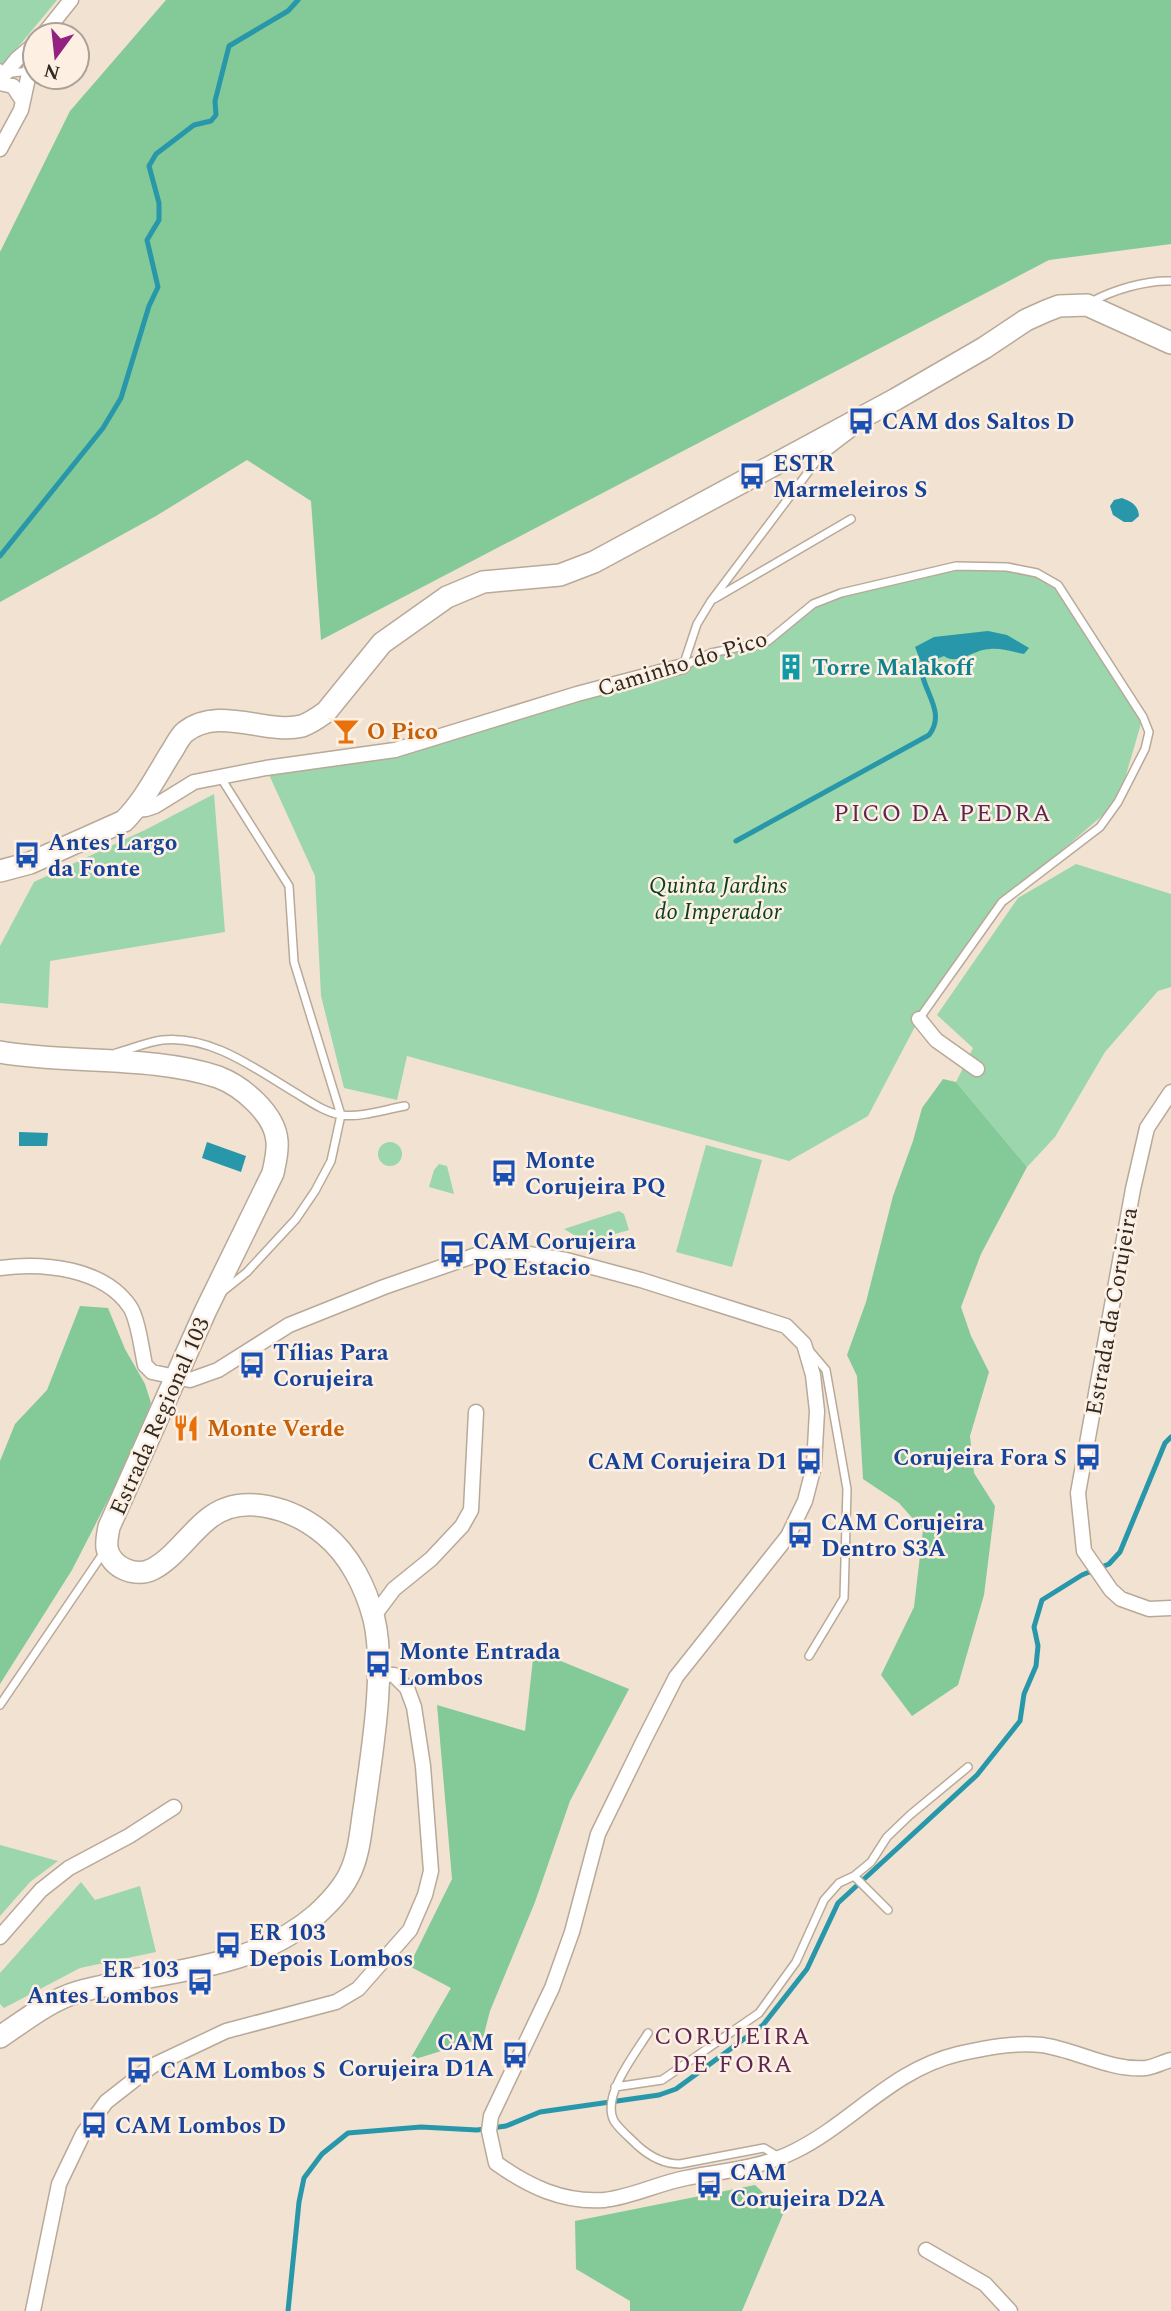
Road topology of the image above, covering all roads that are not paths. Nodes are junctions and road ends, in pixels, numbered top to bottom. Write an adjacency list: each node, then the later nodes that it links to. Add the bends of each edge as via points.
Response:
1 (72, 0): 2 (street)
2 (55, 21)
3 (21, 56): 5 (street)
4 (21, 72): 5 (lane)
5 (1, 76): 7 (street)
6 (25, 91): 7 (street)
7 (23, 101): 8 (street)
8 (0, 149)
9 (1171, 281): 10 (lane, via 1102,296)
10 (1087, 304): 11 (main road); 12 (main road, via 1059,306 1026,320)
11 (1171, 343)
12 (874, 411): 14 (lane, via 818,459); 17 (main road, via 594,562 560,575 483,582 447,597 382,643 316,720 302,726 242,721 197,725 183,733)
13 (851, 519): 14 (lane)
14 (711, 601): 15 (lane, via 697,624)
15 (683, 666): 16 (street, Caminho do Pico, via 395,750); 19 (lane, Caminho do Pico, via 710,653 768,641 813,604 841,593 956,566 1007,567 1037,573 1058,585 1143,717 1149,732 1145,749 1100,827 1002,902)
16 (221, 777): 17 (street, Caminho do Pico, via 194,782 155,806); 25 (lane, via 289,886 294,962)
17 (135, 810): 18 (main road, via 124,821 61,850)
18 (5, 867)
19 (919, 1019): 22 (street, via 936,1040)
20 (0, 1052): 21 (main road, Estrada Regional 103)
21 (90, 1061): 25 (lane, via 159,1040 203,1043); 27 (main road, Estrada Regional 103, via 158,1066 220,1078 244,1092 274,1128 273,1173)
22 (976, 1069)
23 (1171, 1092): 32 (street, Estrada da Corujeira, via 1147,1128 1078,1493 1084,1551 1111,1590 1121,1599 1149,1609)
24 (405, 1106): 25 (lane)
25 (341, 1115): 27 (lane, via 331,1161 296,1219 247,1272)
26 (0, 1268): 29 (street, via 49,1266 100,1281 132,1308 145,1366)
27 (213, 1298): 29 (main road, Estrada Regional 103)
28 (804, 1345): 29 (street, via 786,1326 757,1316 578,1263 510,1251 477,1255 384,1287 289,1325 218,1370 190,1380); 34 (lane, via 826,1370 847,1489 844,1598); 46 (street, via 817,1411 814,1466 798,1519 670,1689 598,1834 552,1988 491,2116 489,2131 496,2164 525,2184 555,2195 605,2200)
29 (177, 1378): 31 (main road, Estrada Regional 103, via 109,1527)
30 (475, 1412): 33 (street, via 471,1510 431,1559 394,1589)
31 (107, 1547): 33 (main road, via 122,1568 151,1570 219,1512 243,1505 268,1506 309,1523 341,1550); 36 (lane)
32 (1171, 1608)
33 (373, 1617): 35 (main road, via 379,1649)
34 (809, 1656)
35 (377, 1674): 43 (main road, via 360,1838 351,1873 333,1900 282,1941 193,1968 74,1993); 48 (street, via 394,1675 407,1688 422,1766 431,1871 410,1930 358,1989 336,2002 226,2031 152,2066 107,2102 83,2134 59,2184)
36 (0, 1705)
37 (968, 1767): 39 (lane, via 887,1837)
38 (174, 1807): 41 (street, via 69,1868 41,1890)
39 (858, 1879): 40 (lane); 45 (lane, via 839,1883 824,1900 796,1962 759,2013 663,2080)
40 (888, 1910)
41 (0, 1937)
42 (648, 2033): 45 (lane)
43 (0, 2036)
44 (1171, 2060): 46 (street, via 1146,2068 1109,2064 1044,2045 1014,2044 957,2055 902,2076 831,2128)
45 (615, 2087): 46 (lane, via 611,2111 620,2128 646,2153 668,2164 764,2148)
46 (779, 2157)
47 (926, 2250): 49 (street, via 985,2284)
48 (33, 2311)
49 (1010, 2311)

